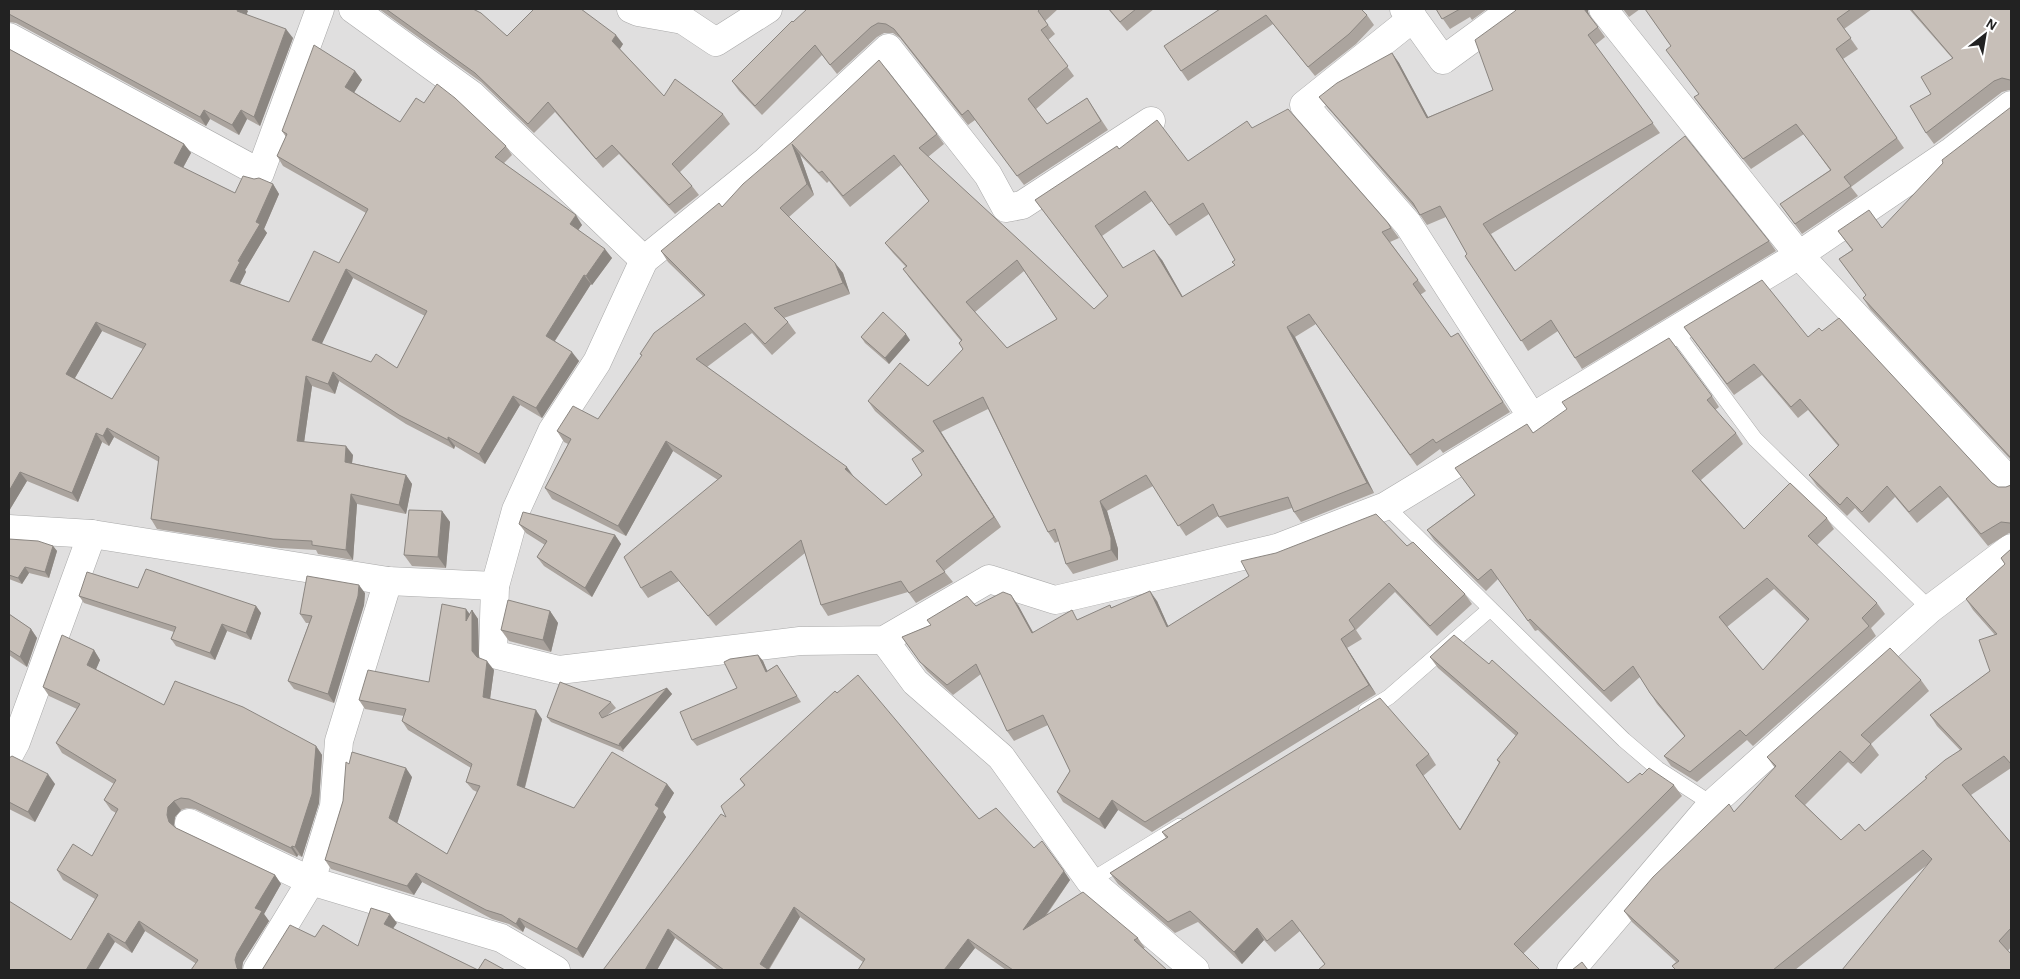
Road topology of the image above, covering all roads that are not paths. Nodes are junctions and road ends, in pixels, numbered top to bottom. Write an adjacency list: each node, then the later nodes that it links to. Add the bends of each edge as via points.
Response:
1 (320, 9): 8 (street, via 260,173)
2 (353, 9): 12 (street, via 472,94)
3 (631, 9): 4 (street, via 683,20 716,42)
4 (768, 9)
5 (1513, 9): 7 (street, via 1443,60)
6 (1602, 9): 11 (street)
7 (1409, 13): 14 (street, via 1304,105 1408,224)
8 (9, 37)
9 (2011, 105): 11 (street, via 1952,151)
10 (1150, 121): 12 (street, via 1022,204 1006,208 988,175 888,48 766,161)
11 (1799, 255): 13 (street); 15 (street)
12 (644, 260): 21 (street, via 597,362 552,430 516,510)
13 (1675, 331): 14 (street); 23 (lane, via 1755,439)
14 (1532, 417): 16 (street)
15 (2011, 484)
16 (1386, 506): 22 (lane); 24 (street, via 1277,548 1055,600 989,579)
17 (9, 529): 18 (street)
18 (92, 534): 20 (street); 26 (street)
19 (2011, 548): 23 (street)
20 (388, 582): 21 (street); 31 (street, via 340,741 334,806)
21 (495, 586): 24 (street, via 493,654 559,670 800,641)
22 (1490, 609): 25 (lane, via 1389,697); 27 (lane, via 1624,740 1658,768)
23 (1930, 609): 27 (street)
24 (884, 640): 30 (street, via 915,682 1001,757)
25 (1356, 718)
26 (9, 756)
27 (1712, 804): 35 (street)
28 (1190, 820): 30 (lane)
29 (189, 823): 31 (street)
30 (1090, 881): 34 (street)
31 (311, 882): 32 (street); 33 (street, via 501,938)
32 (257, 970)
33 (556, 970)
34 (1195, 970)
35 (1572, 970)

